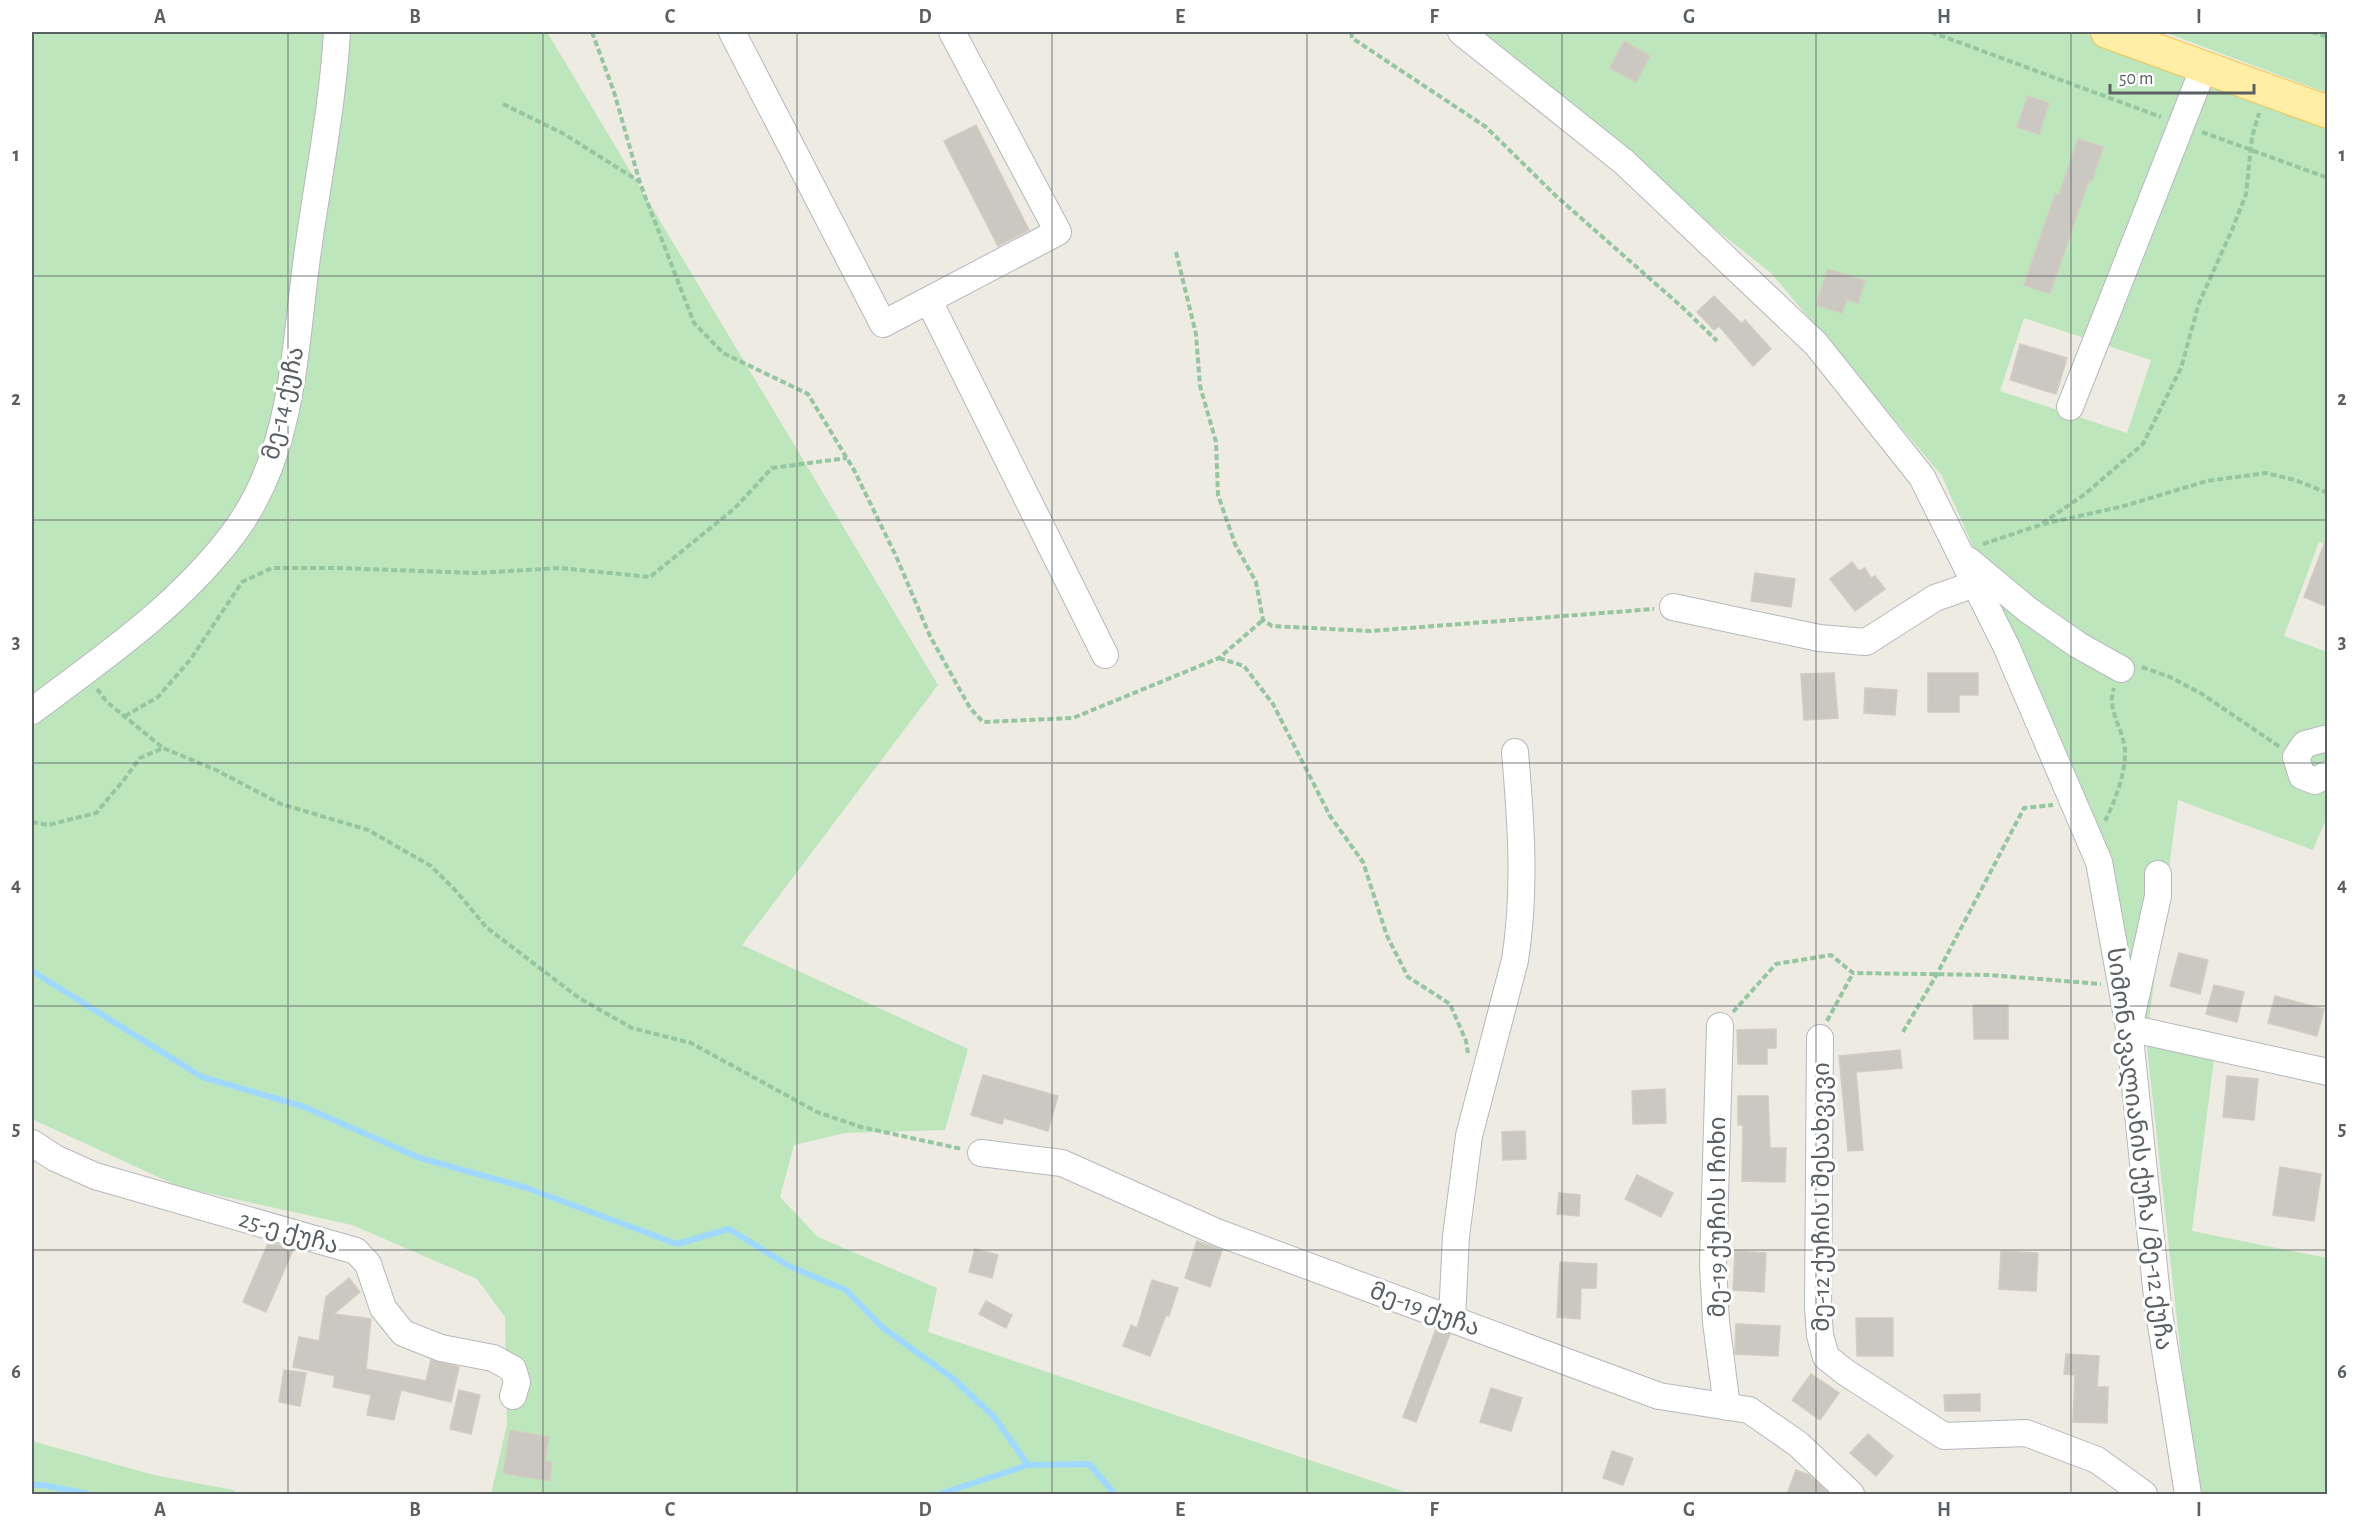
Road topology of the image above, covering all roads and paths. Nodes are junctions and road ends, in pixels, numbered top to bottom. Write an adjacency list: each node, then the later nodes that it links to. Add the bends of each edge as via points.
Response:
1 (338, 32): 34 (street, მე-14 ქუჩა, via 297,355 275,453 252,506 184,591)
2 (592, 32): 18 (path)
3 (732, 32): 20 (street, via 883,324)
4 (952, 32): 20 (street, via 1058,232)
5 (1351, 32): 21 (path, via 1352,38 1486,127 1556,196)
6 (1461, 32): 26 (street, სიმონ ავალიანის ქუჩა / მე-12 ქუჩა, via 1624,162 1816,344 1922,477)
7 (1931, 32): 15 (path)
8 (2107, 32): 11 (main road)
9 (2312, 32): 10 (path)
10 (2328, 37)
11 (2204, 67): 12 (main road); 15 (street)
12 (2272, 92): 14 (main road); 16 (path, via 2258,116)
13 (503, 104): 18 (path, via 564,134)
14 (2328, 112)
15 (2182, 124): 16 (path); 22 (street)
16 (2251, 150): 17 (path); 25 (path, via 2246,194 2199,303 2181,368 2142,444 2085,494)
17 (2328, 178)
18 (640, 183): 23 (path, via 694,323 723,352 808,394)
19 (1176, 252): 29 (path, via 1196,334 1200,386 1216,442 1218,495 1235,544 1256,582)
20 (928, 301): 30 (street)
21 (1717, 341)
22 (2070, 407)
23 (847, 458): 31 (path, via 930,636 970,708 983,722 1072,718); 35 (path, via 772,468 734,510 650,577 560,568 476,573 272,568 242,582 171,683 158,697)
24 (2328, 493): 25 (path, via 2266,472 2207,480 2124,506)
25 (2040, 525): 26 (path)
26 (1960, 552): 27 (street, სიმონ ავალიანის ქუჩა / მე-12 ქუჩა); 32 (street, via 2028,610)
27 (1975, 584): 28 (street, via 1935,598 1866,642 1819,638); 41 (street, სიმონ ავალიანის ქუჩა / მე-12 ქუჩა, via 2007,648)
28 (1673, 607): 29 (path, via 1370,632 1272,626)
29 (1263, 620): 31 (path)
30 (1106, 655)
31 (1219, 658): 52 (path, via 1244,666 1273,704 1330,816 1363,862 1387,936 1408,977 1450,1004 1466,1041)
32 (2121, 669): 39 (path, via 2141,667 2170,677); 43 (path, via 2110,698 2125,750 2122,772 2114,802)
33 (96, 688): 35 (path)
34 (32, 711)
35 (125, 716): 37 (path)
36 (2328, 738): 39 (street, via 2305,744)
37 (163, 748): 42 (path, via 140,758 96,813 48,825); 55 (path, via 281,804 368,830 431,866 486,927 579,998 632,1028 691,1043 817,1112 861,1127)
38 (1515, 752): 56 (street, via 1522,840 1520,932 1469,1136 1456,1236)
39 (2296, 757): 40 (street, via 2302,776 2315,781)
40 (2328, 774)
41 (2073, 803): 43 (street, სიმონ ავალიანის ქუჩა / მე-12 ქუჩა); 46 (path, via 2024,808)
42 (32, 822)
43 (2093, 848): 47 (street, სიმონ ავალიანის ქუჩა / მე-12 ქუჩა)
44 (2158, 874): 49 (street, via 2158,896)
45 (1853, 973): 46 (path); 48 (path, via 1831,955 1776,964); 51 (path)
46 (1937, 974): 47 (path); 50 (path)
47 (2122, 986): 49 (street, სიმონ ავალიანის ქუჩა / მე-12 ქუჩა)
48 (1720, 1026): 58 (street, მე-19 ქუჩის I ჩიხი, via 1713,1264)
49 (2129, 1028): 53 (street); 61 (street, სიმონ ავალიანის ქუჩა / მე-12 ქუჩა, via 2157,1294)
50 (1903, 1032)
51 (1820, 1038): 60 (street, მე-12 ქუჩის I შესახვევი, via 1818,1307 1826,1357 1944,1436 2026,1433 2097,1460)
52 (1469, 1064)
53 (2328, 1072)
54 (32, 1143): 57 (street, 25-ე ქუჩა, via 95,1176 356,1251 368,1264 383,1308 403,1333 441,1348 493,1358 513,1369 517,1382)
55 (981, 1153): 56 (street, მე-19 ქუჩა, via 1062,1163 1219,1233)
56 (1452, 1319): 58 (street, მე-19 ქუჩა, via 1659,1396)
57 (513, 1396)
58 (1727, 1407): 59 (street, მე-19 ქუჩა, via 1749,1410 1798,1444)
59 (1851, 1494)
60 (2144, 1494)
61 (2187, 1494)

